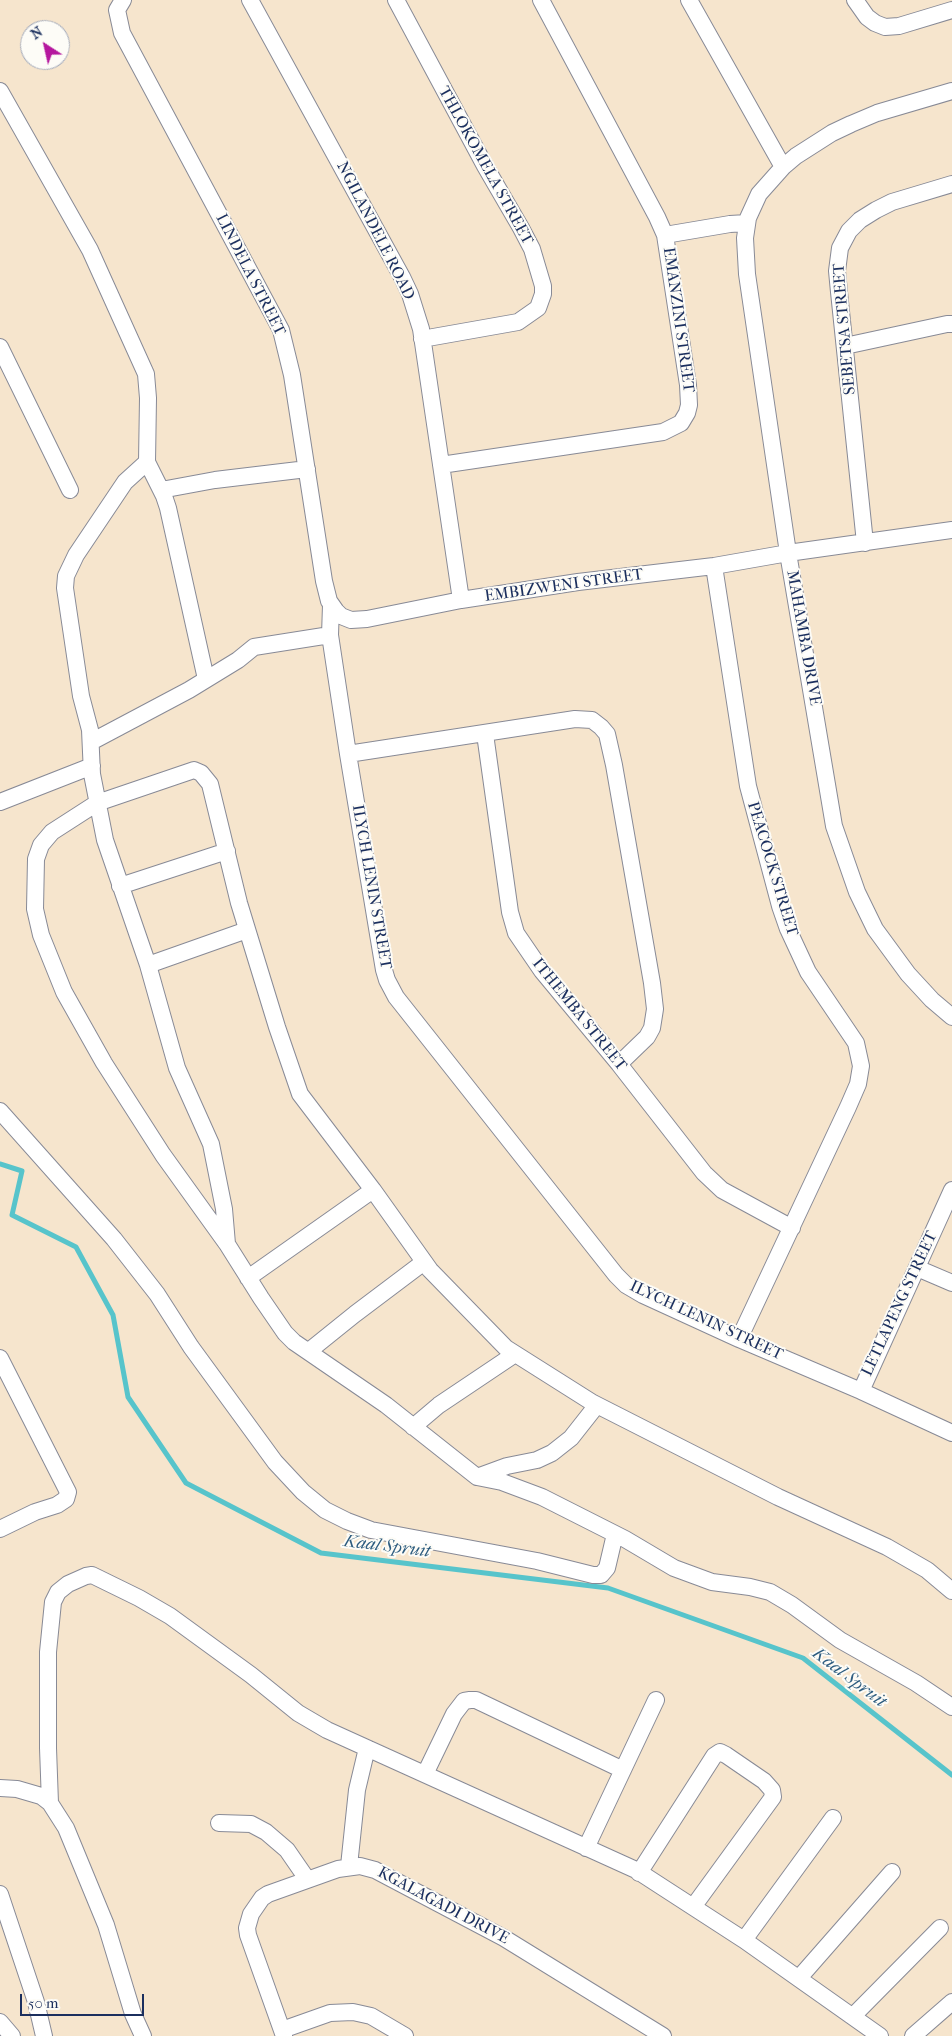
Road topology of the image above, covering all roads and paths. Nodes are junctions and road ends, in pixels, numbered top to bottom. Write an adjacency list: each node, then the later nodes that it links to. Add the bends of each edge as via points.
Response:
1 (250, 0): 15 (street, NGILANDELE ROAD, via 402,277)
2 (396, 0): 15 (street, THLOKOMELA STREET, via 532,249 543,286 538,308 518,322)
3 (541, 0): 13 (street, EMANZINI STREET)
4 (689, 0): 10 (street)
5 (854, 0): 7 (street, via 867,17 885,28)
6 (120, 5): 20 (street, LINDELA STREET, via 122,32 281,330 292,375)
7 (952, 10)
8 (0, 91): 18 (street, via 82,235 146,374)
9 (952, 91): 10 (street, MAHAMBA DRIVE, via 851,124 812,145)
10 (783, 167): 12 (street, MAHAMBA DRIVE, via 760,194)
11 (952, 184): 16 (street, SEBETSA STREET, via 892,202 860,220 849,231 840,248 837,271)
12 (746, 223): 13 (street); 25 (street, MAHAMBA DRIVE, via 747,274)
13 (665, 235): 19 (street, EMANZINI STREET, via 690,399 681,423 656,434)
14 (952, 324): 16 (street)
15 (422, 339): 19 (street, NGILANDELE ROAD)
16 (845, 346): 24 (street, SEBETSA STREET)
17 (0, 347): 21 (street)
18 (147, 462): 22 (street); 32 (street, via 131,474 114,496 66,576 65,588)
19 (441, 465): 27 (street, NGILANDELE ROAD)
20 (307, 469): 22 (street); 28 (street, LINDELA STREET, via 324,581)
21 (70, 490)
22 (161, 490): 30 (street, via 168,508)
23 (952, 530): 24 (street, EMBIZWENI STREET)
24 (865, 543): 25 (street, EMBIZWENI STREET)
25 (788, 553): 26 (street, EMBIZWENI STREET); 41 (street, MAHAMBA DRIVE, via 834,826 849,872 883,942 920,988)
26 (714, 566): 27 (street, EMBIZWENI STREET); 46 (street, PEACOCK STREET, via 748,786 784,920 808,972 853,1038 860,1057 858,1084)
27 (461, 600): 28 (street, EMBIZWENI STREET, via 367,619 351,620)
28 (336, 610): 29 (street, ILYCH LENIN STREET)
29 (330, 635): 30 (street, via 254,647); 33 (street, ILYCH LENIN STREET)
30 (206, 680): 32 (street)
31 (485, 734): 33 (street); 42 (street, ITHEMBA STREET, via 514,928 542,970); 42 (street, via 581,718 595,722 607,734 655,1009 647,1037)
32 (91, 742): 34 (street)
33 (348, 754): 52 (street, ILYCH LENIN STREET, via 384,970 396,997 623,1282 643,1295)
34 (92, 766): 35 (street); 36 (street)
35 (0, 802)
36 (97, 803): 37 (street, via 187,772 198,772 210,784); 38 (street); 47 (street, via 52,832 38,849 35,908 41,935 64,992 116,1084 184,1187)
37 (228, 852): 38 (street); 39 (street)
38 (120, 886): 40 (street)
39 (247, 930): 40 (street); 44 (street, via 300,1094)
40 (148, 966): 47 (street, via 176,1068 212,1144)
41 (952, 1017)
42 (619, 1064): 46 (street, ITHEMBA STREET, via 712,1182)
43 (0, 1110): 62 (street, via 157,1294 201,1362 275,1462 325,1510 370,1530 537,1561 593,1575 601,1574 607,1568)
44 (373, 1190): 48 (street); 50 (street)
45 (952, 1190): 49 (street, LETLAPENG STREET)
46 (792, 1228): 52 (street, PEACOCK STREET)
47 (227, 1244): 50 (street)
48 (424, 1262): 53 (street); 54 (street, via 485,1328)
49 (917, 1268): 51 (street); 56 (street, LETLAPENG STREET)
50 (248, 1278): 53 (street, via 285,1333)
51 (952, 1283)
52 (739, 1339): 56 (street, ILYCH LENIN STREET)
53 (309, 1351): 58 (street)
54 (515, 1354): 57 (street); 58 (street)
55 (0, 1358): 61 (street, via 68,1492 66,1499 57,1505)
56 (861, 1391): 59 (street, ILYCH LENIN STREET)
57 (596, 1405): 60 (street, via 571,1438 552,1453); 63 (street, via 887,1547 927,1570)
58 (413, 1427): 60 (street)
59 (952, 1433)
60 (477, 1477): 62 (street, via 542,1496)
61 (0, 1529)
62 (615, 1534): 65 (street, via 670,1567 694,1576 770,1592 840,1640)
63 (952, 1590)
64 (656, 1700): 67 (street)
65 (952, 1707)
66 (367, 1748): 68 (street); 70 (street, via 298,1713 170,1616 103,1579 86,1576 61,1589 53,1602 48,1652); 74 (street, via 357,1790)
67 (622, 1770): 68 (street, via 476,1700 470,1700 464,1701 454,1714); 73 (street)
68 (425, 1774): 73 (street)
69 (0, 1788): 70 (street, via 30,1791)
70 (50, 1803): 89 (street, via 66,1828 106,1925 133,2014)
71 (833, 1818): 81 (street)
72 (218, 1823): 77 (street, via 251,1824 266,1832 287,1850)
73 (586, 1848): 76 (street)
74 (349, 1866): 77 (street, KGALAGADI DRIVE); 91 (street, KGALAGADI DRIVE, via 368,1867 444,1905)
75 (892, 1872): 82 (street)
76 (639, 1873): 79 (street); 79 (street, via 714,1756 720,1752 726,1754 764,1781 772,1790 773,1797)
77 (307, 1879): 86 (street, KGALAGADI DRIVE, via 262,1898 251,1914 247,1928)
78 (0, 1894): 88 (street)
79 (693, 1907): 81 (street)
80 (940, 1928): 84 (street)
81 (744, 1940): 82 (street)
82 (799, 1978): 84 (street)
83 (952, 2002): 93 (street)
84 (853, 2016): 92 (street)
85 (0, 2022): 87 (street)
86 (283, 2033): 90 (street, via 330,2013 352,2012 371,2016)
87 (12, 2036)
88 (44, 2036)
89 (143, 2036)
90 (405, 2036)
91 (663, 2036)
92 (880, 2036)
93 (914, 2036)

